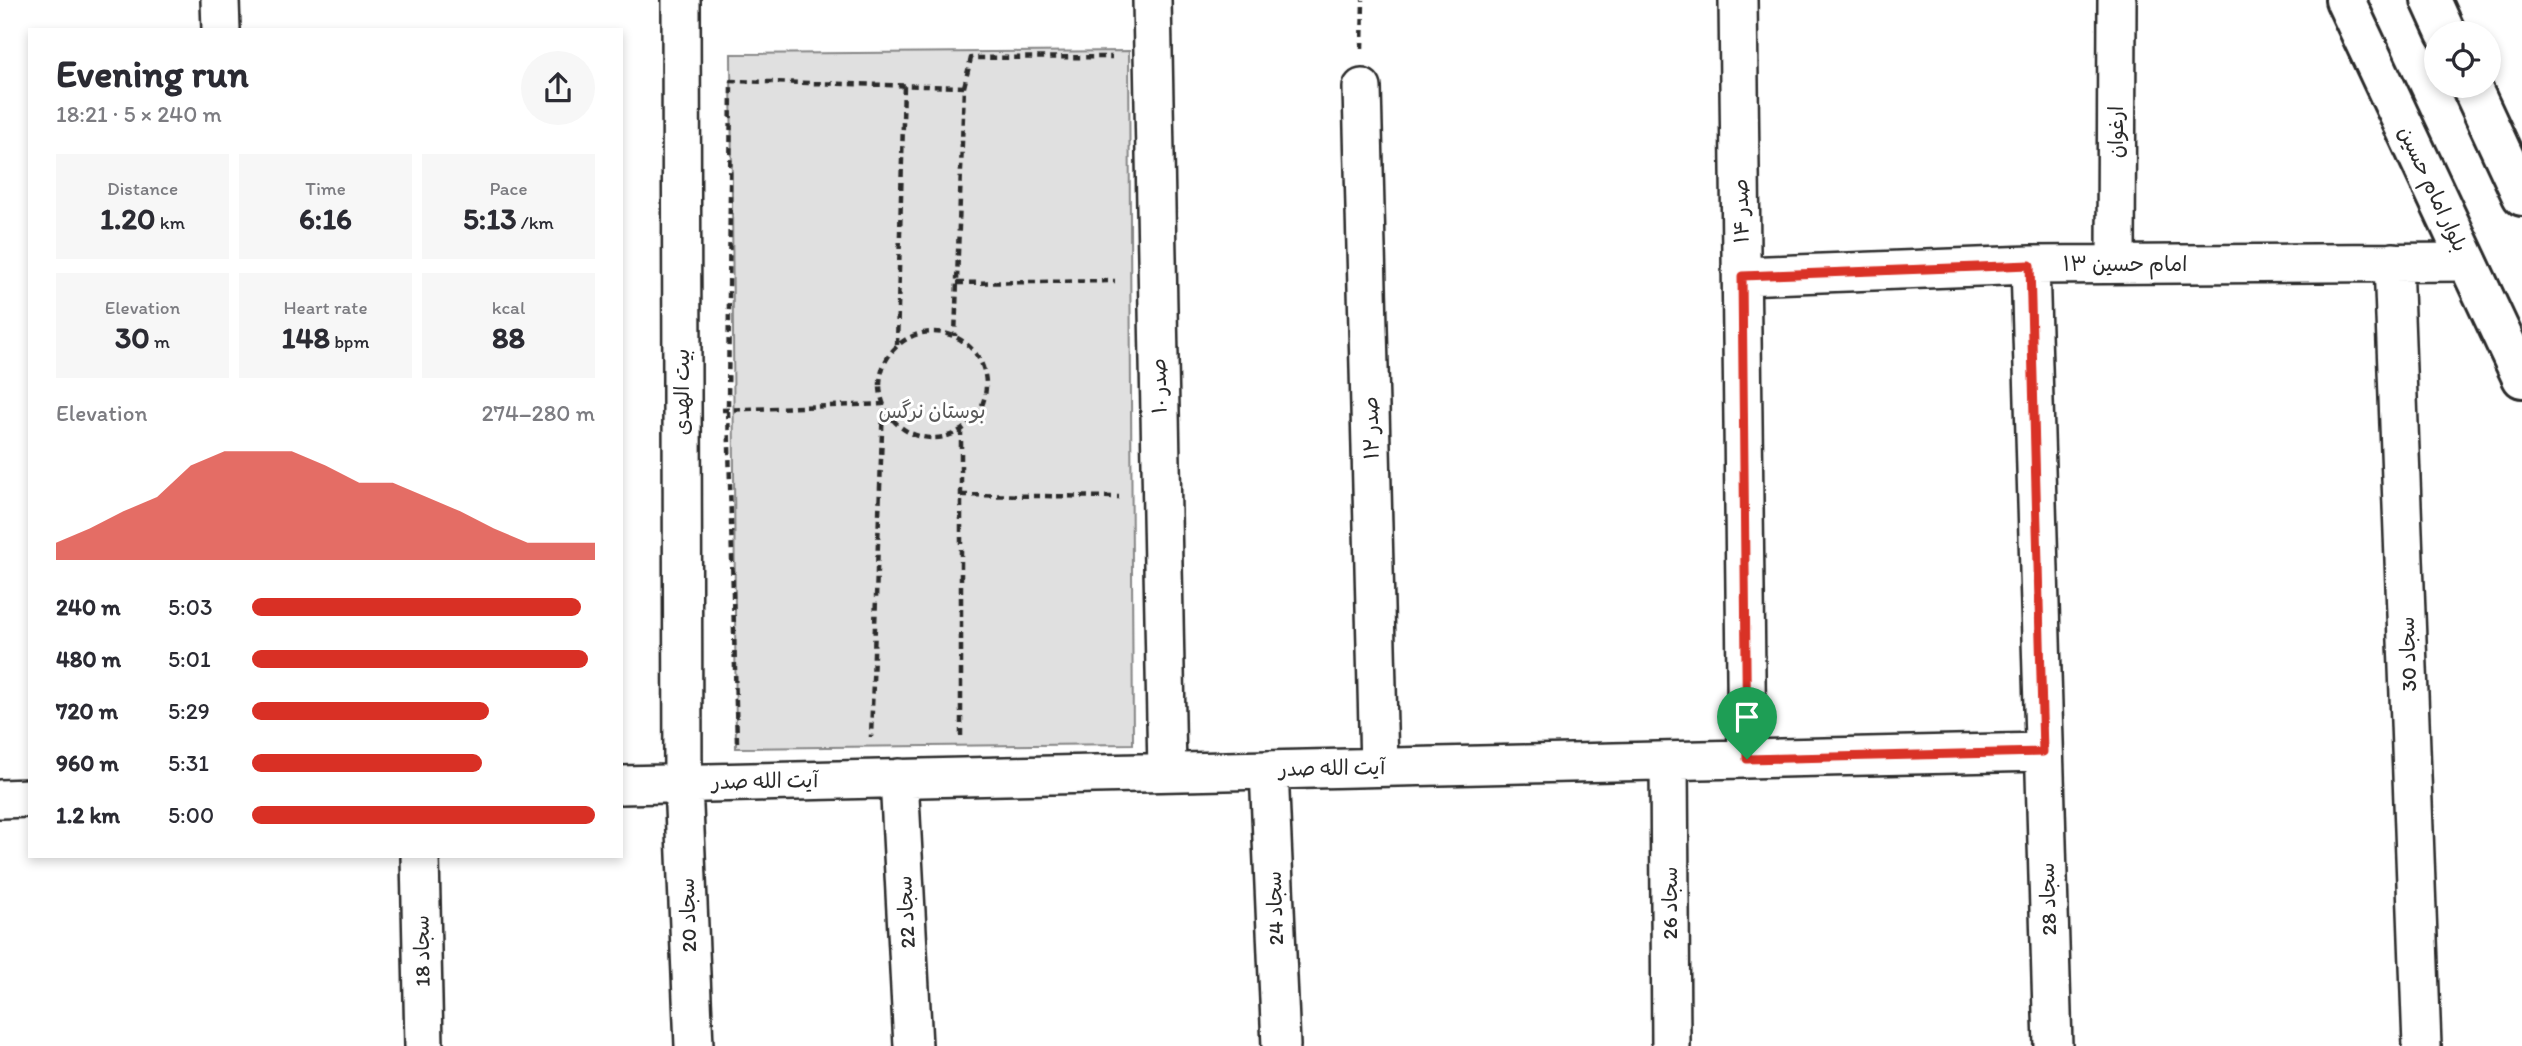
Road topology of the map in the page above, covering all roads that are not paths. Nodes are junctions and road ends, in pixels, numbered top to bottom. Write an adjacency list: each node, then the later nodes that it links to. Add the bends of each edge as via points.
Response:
1 (220, 0): 9 (street)
2 (681, 0): 26 (street, بیت الهدی)
3 (1152, 0): 24 (street, صدر ۱۰)
4 (1738, 0): 17 (street, صدر ۱۴)
5 (2117, 0): 15 (street, ارغوان)
6 (2345, 0): 14 (main road, بلوار امام حسین)
7 (2431, 0): 8 (main road)
8 (2441, 21)
9 (221, 28)
10 (1362, 88): 22 (street, صدر ۱۲)
11 (2477, 98): 12 (main road)
12 (2522, 196)
13 (2393, 262): 14 (street, امام حسین ۱۳); 15 (street, امام حسین ۱۳); 37 (street, سجاد 30)
14 (2468, 262): 18 (main road, بلوار امام حسین)
15 (2116, 264): 16 (street, امام حسین ۱۳)
16 (2030, 265): 17 (street, امام حسین ۱۳); 19 (street, سجاد 28)
17 (1742, 276): 20 (street, صدر ۱۴)
18 (2522, 378)
19 (2043, 752): 20 (street, آیت الله صدر); 36 (street, سجاد 28)
20 (1747, 759): 21 (street, آیت الله صدر)
21 (1669, 761): 22 (street, آیت الله صدر); 35 (street, سجاد 26)
22 (1379, 767): 23 (street, آیت الله صدر)
23 (1269, 770): 24 (street, آیت الله صدر); 34 (street, سجاد 24)
24 (1167, 772): 25 (street, آیت الله صدر)
25 (899, 778): 26 (street, آیت الله صدر); 33 (street, سجاد 22)
26 (683, 783): 27 (street, آیت الله صدر); 32 (street, سجاد 20)
27 (623, 785)
28 (28, 798): 29 (street)
29 (0, 799)
30 (420, 858): 31 (street, سجاد 18)
31 (424, 1046)
32 (694, 1046)
33 (913, 1046)
34 (1280, 1046)
35 (1671, 1046)
36 (2053, 1046)
37 (2422, 1046)

